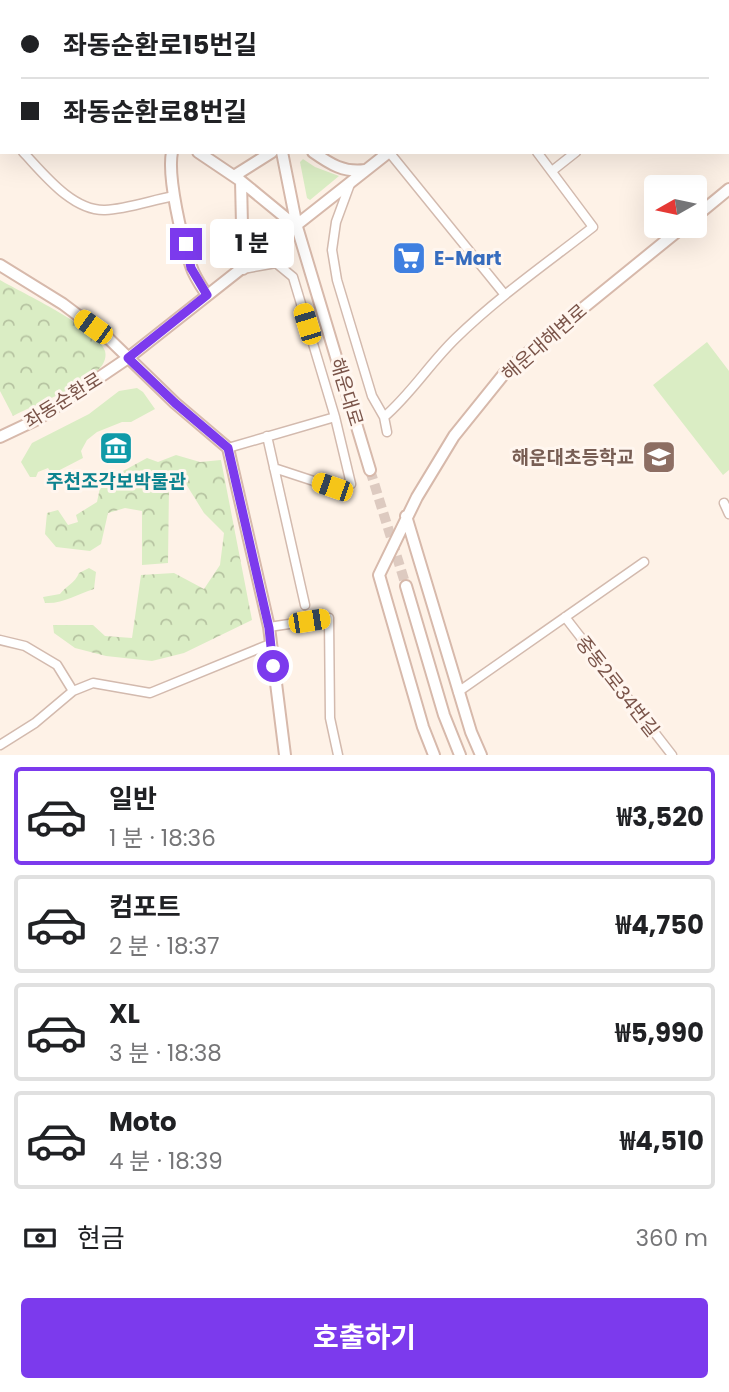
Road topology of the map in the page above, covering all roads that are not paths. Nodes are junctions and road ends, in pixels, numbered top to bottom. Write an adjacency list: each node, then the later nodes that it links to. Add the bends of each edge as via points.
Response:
1 (25, 154): 16 (street, via 70,197 88,206 104,210)
2 (172, 154): 16 (street)
3 (201, 154): 13 (street)
4 (269, 154): 13 (street)
5 (282, 154): 18 (street, 해운대로)
6 (316, 154): 11 (street, via 352,172)
7 (387, 154): 11 (street, 좌동순환로)
8 (391, 154): 23 (street)
9 (539, 154): 12 (street)
10 (573, 154): 12 (street)
11 (368, 169): 14 (street, 좌동순환로)
12 (552, 171): 23 (street, via 593,226)
13 (237, 178): 18 (street); 21 (street)
14 (349, 184): 18 (street, 좌동순환로); 26 (street, via 332,250 372,396)
15 (729, 189): 17 (street)
16 (174, 196): 22 (street, via 191,268)
17 (707, 207)
18 (297, 227): 21 (street, 좌동순환로); 32 (street, 해운대로)
19 (669, 238): 35 (street, 해운대해변로, via 508,369 454,436)
20 (0, 265): 24 (street, via 72,311)
21 (243, 269): 22 (street, 좌동순환로); 25 (street, via 276,263 293,277)
22 (207, 295): 24 (street, 좌동순환로)
23 (505, 295): 26 (street, via 454,340)
24 (128, 358): 29 (street, 좌동순환로, via 38,419); 30 (street)
25 (335, 417): 28 (street); 31 (street, via 351,484 332,487)
26 (384, 417): 27 (street)
27 (387, 432)
28 (267, 436): 30 (street); 31 (street)
29 (0, 437)
30 (228, 448): 40 (street)
31 (274, 468): 38 (street)
32 (370, 470)
33 (724, 503): 34 (street)
34 (729, 514)
35 (406, 516): 44 (street); 48 (street, 해운대해변로, via 379,575)
36 (644, 562): 39 (street)
37 (406, 586): 49 (street)
38 (305, 605)
39 (565, 617): 44 (street); 51 (street, 중동2로34번길)
40 (269, 628): 42 (street); 47 (street, via 329,618 330,718)
41 (0, 640): 43 (street, via 25,646 57,665)
42 (271, 644): 43 (street, via 150,693 93,683); 46 (street)
43 (73, 691): 45 (street)
44 (458, 692): 50 (street)
45 (0, 745)
46 (285, 755)
47 (338, 755)
48 (434, 755)
49 (460, 755)
50 (481, 755)
51 (672, 755)

